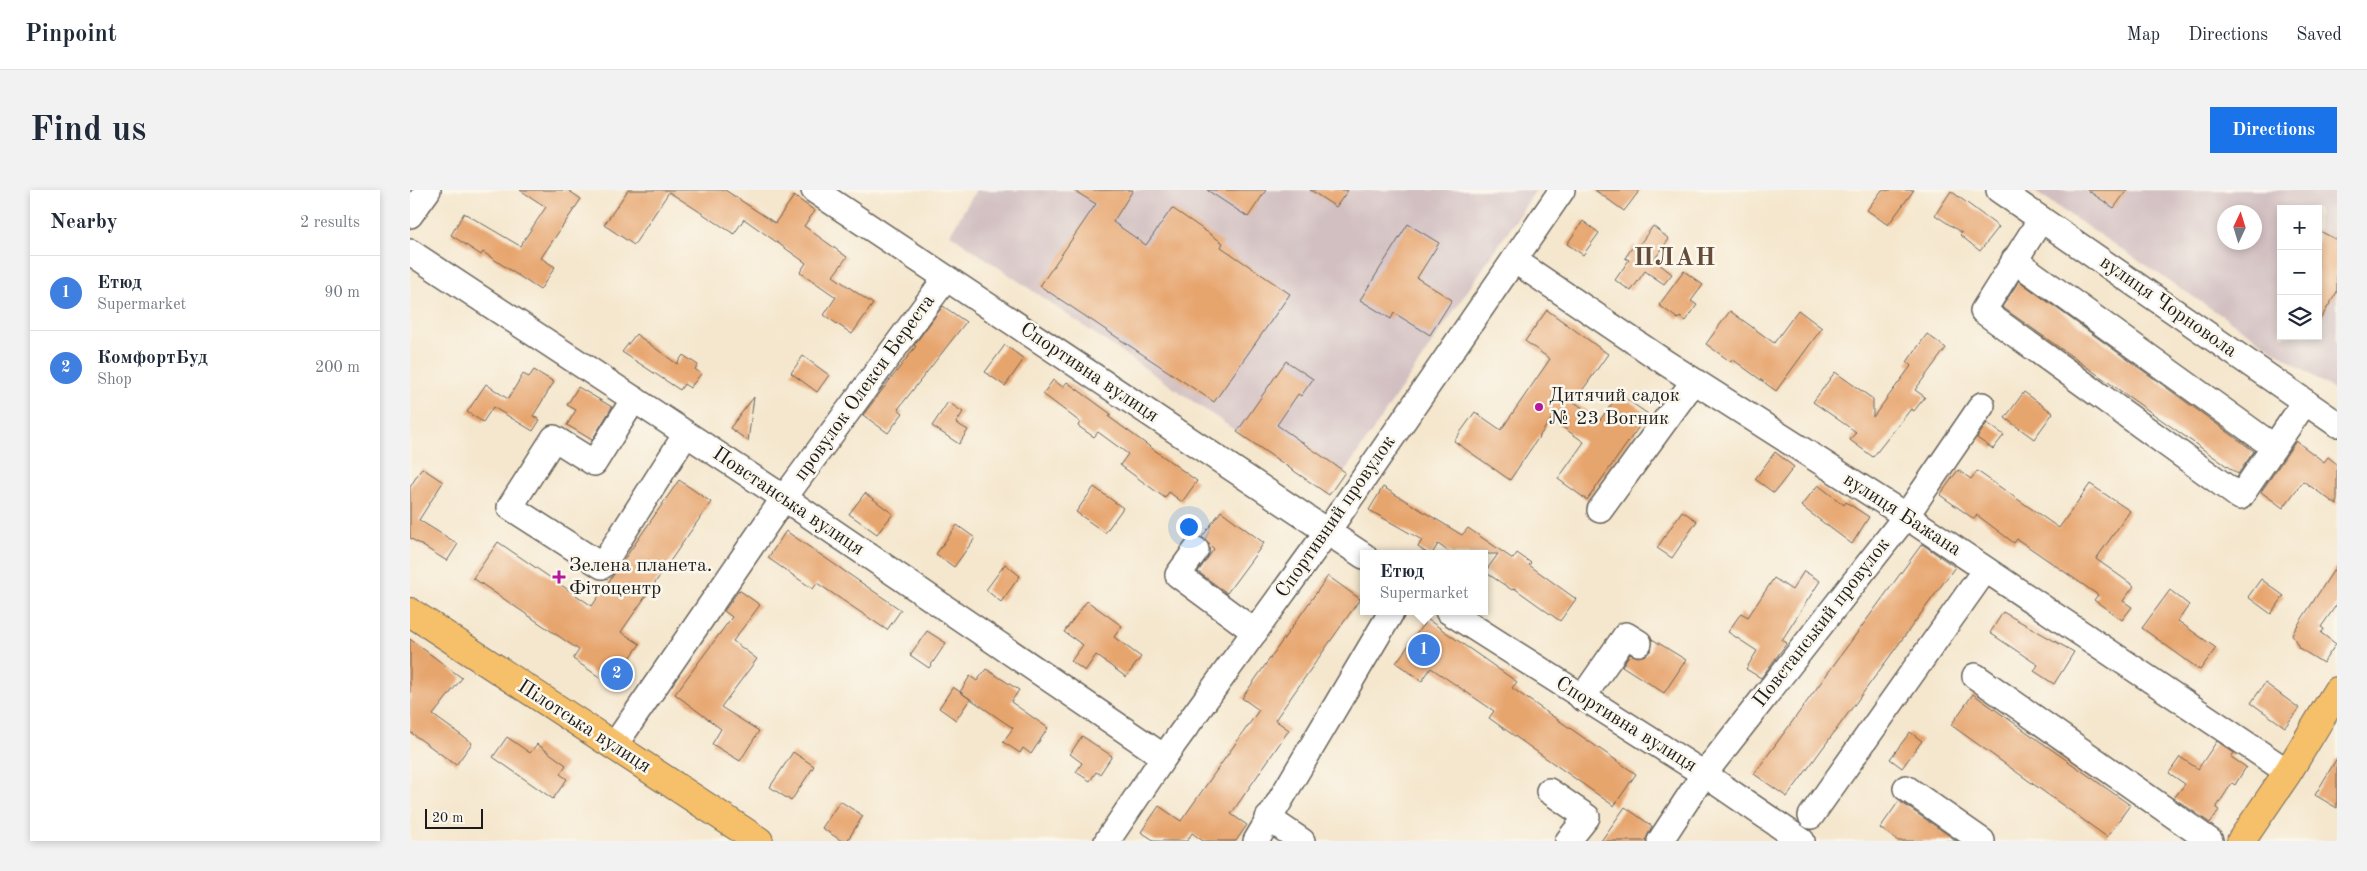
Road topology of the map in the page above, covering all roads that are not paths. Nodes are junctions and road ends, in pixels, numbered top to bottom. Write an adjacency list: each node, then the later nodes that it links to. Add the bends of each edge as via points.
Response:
1 (428, 190): 5 (street)
2 (814, 190): 10 (street, Спортивна вулиця)
3 (1562, 190): 8 (street, Спортивний провулок)
4 (2000, 190): 6 (street, вулиця Чорновола)
5 (410, 215)
6 (2041, 219): 9 (street); 13 (street, вулиця Чорновола)
7 (410, 252): 12 (street, Повстанська вулиця)
8 (1514, 260): 11 (street, вулиця Бажана); 21 (street, Спортивний провулок)
9 (2014, 260): 17 (street); 17 (street, via 1983,310 2240,496)
10 (946, 278): 18 (street, провулок Олекси Береста); 21 (street, Спортивна вулиця)
11 (1694, 381): 19 (street); 20 (street, вулиця Бажана)
12 (634, 399): 16 (street, Повстанська вулиця); 16 (street, via 594,463 554,438 510,507 602,566)
13 (2305, 402): 15 (street, вулиця Чорновола); 17 (street)
14 (1982, 405): 20 (street, Повстанський провулок)
15 (2337, 424)
16 (686, 434): 18 (street, Повстанська вулиця)
17 (2274, 447)
18 (784, 498): 33 (street, провулок Олекси Береста); 34 (street, Повстанська вулиця)
19 (1600, 510)
20 (1906, 516): 24 (street, вулиця Бажана); 36 (street, Повстанський провулок)
21 (1327, 532): 23 (street, Спортивна вулиця); 28 (street, Спортивний провулок)
22 (1196, 550): 28 (street, via 1178,576)
23 (1360, 553)
24 (1985, 570): 35 (street, вулиця Бажана); 39 (street)
25 (410, 612): 33 (main road, Пілотська вулиця)
26 (1390, 615): 40 (street)
27 (1454, 615): 32 (street, Спортивна вулиця)
28 (1255, 632): 34 (street, Спортивний провулок)
29 (1639, 644): 32 (street, via 1626,635)
30 (1975, 676): 49 (street)
31 (2337, 691): 35 (main road)
32 (1582, 698): 36 (street, Спортивна вулиця)
33 (614, 746): 41 (main road, Пілотська вулиця)
34 (1164, 757): 42 (street, Спортивний провулок)
35 (2288, 772): 50 (main road)
36 (1704, 774): 46 (street, Повстанський провулок); 47 (street, Спортивна вулиця)
37 (1906, 788): 48 (street)
38 (1549, 791): 45 (street, via 1587,817)
39 (1811, 816)
40 (1268, 818): 43 (street); 44 (street)
41 (759, 841)
42 (1107, 841)
43 (1256, 841)
44 (1302, 841)
45 (1568, 841)
46 (1660, 841)
47 (1802, 841)
48 (1982, 841)
49 (2210, 841)
50 (2241, 841)

